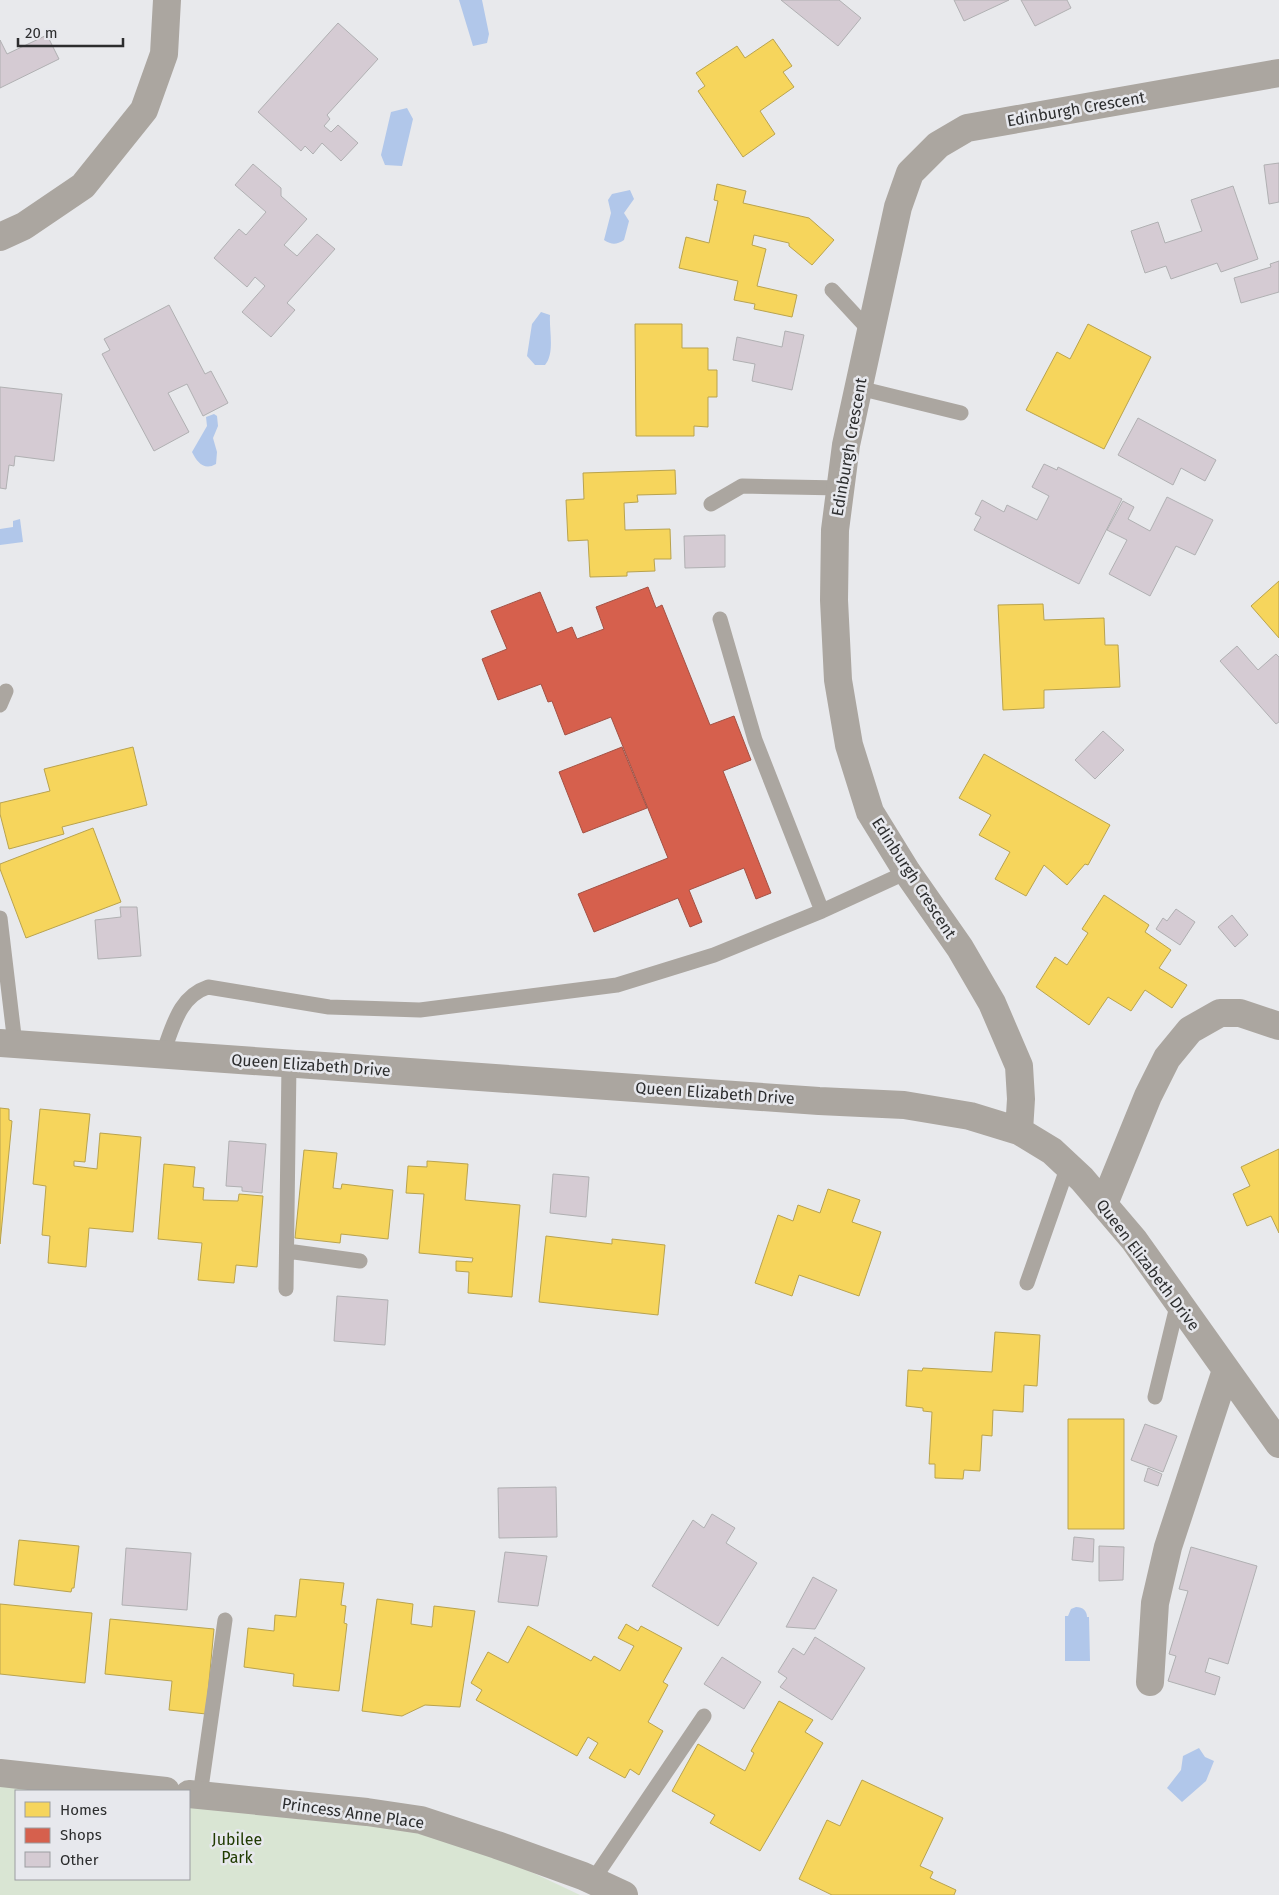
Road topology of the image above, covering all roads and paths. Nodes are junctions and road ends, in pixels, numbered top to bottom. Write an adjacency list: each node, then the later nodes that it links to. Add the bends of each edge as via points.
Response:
1 (166, 0): 3 (street, via 164,54 144,110 83,186 24,226)
2 (1279, 73): 5 (street, Edinburgh Crescent, via 967,128 938,146 910,173 898,206)
3 (0, 237)
4 (832, 290): 5 (lane)
5 (870, 332): 6 (street, Edinburgh Crescent)
6 (858, 388): 7 (lane); 8 (street, Edinburgh Crescent)
7 (961, 413)
8 (841, 488): 9 (lane, via 742,486); 11 (street, Edinburgh Crescent, via 835,530 834,600 838,680 849,745 870,812)
9 (711, 504)
10 (720, 619): 12 (lane, via 755,740)
11 (907, 872): 12 (lane); 18 (street, Edinburgh Crescent, via 960,948 1000,1021 1019,1066)
12 (822, 911): 16 (lane, via 714,955 617,985 508,1000 420,1010 329,1007 208,987 190,995 180,1009)
13 (0, 918): 15 (lane)
14 (1279, 1026): 20 (street, via 1240,1013 1220,1013 1190,1030 1167,1058 1148,1096)
15 (8, 1044): 16 (street, Queen Elizabeth Drive)
16 (162, 1055): 17 (street, Queen Elizabeth Drive)
17 (289, 1064): 18 (street, Queen Elizabeth Drive, via 904,1105 970,1116); 21 (lane)
18 (1019, 1131): 19 (street, Queen Elizabeth Drive, via 1052,1151)
19 (1068, 1166): 20 (street, Queen Elizabeth Drive); 23 (lane)
20 (1104, 1204): 25 (street, Queen Elizabeth Drive)
21 (287, 1252): 22 (lane); 24 (lane)
22 (360, 1261)
23 (1027, 1283)
24 (286, 1289)
25 (1178, 1302): 26 (street, Queen Elizabeth Drive); 27 (lane)
26 (1226, 1370): 28 (street, Queen Elizabeth Drive); 30 (street, via 1166,1556 1155,1603)
27 (1155, 1397)
28 (1279, 1444)
29 (225, 1620): 34 (lane)
30 (1150, 1682)
31 (704, 1716): 35 (lane)
32 (0, 1773): 33 (street)
33 (157, 1790)
34 (194, 1794): 35 (street, Princess Anne Place, via 421,1820)
35 (593, 1880): 36 (street, Princess Anne Place)
36 (624, 1895)

